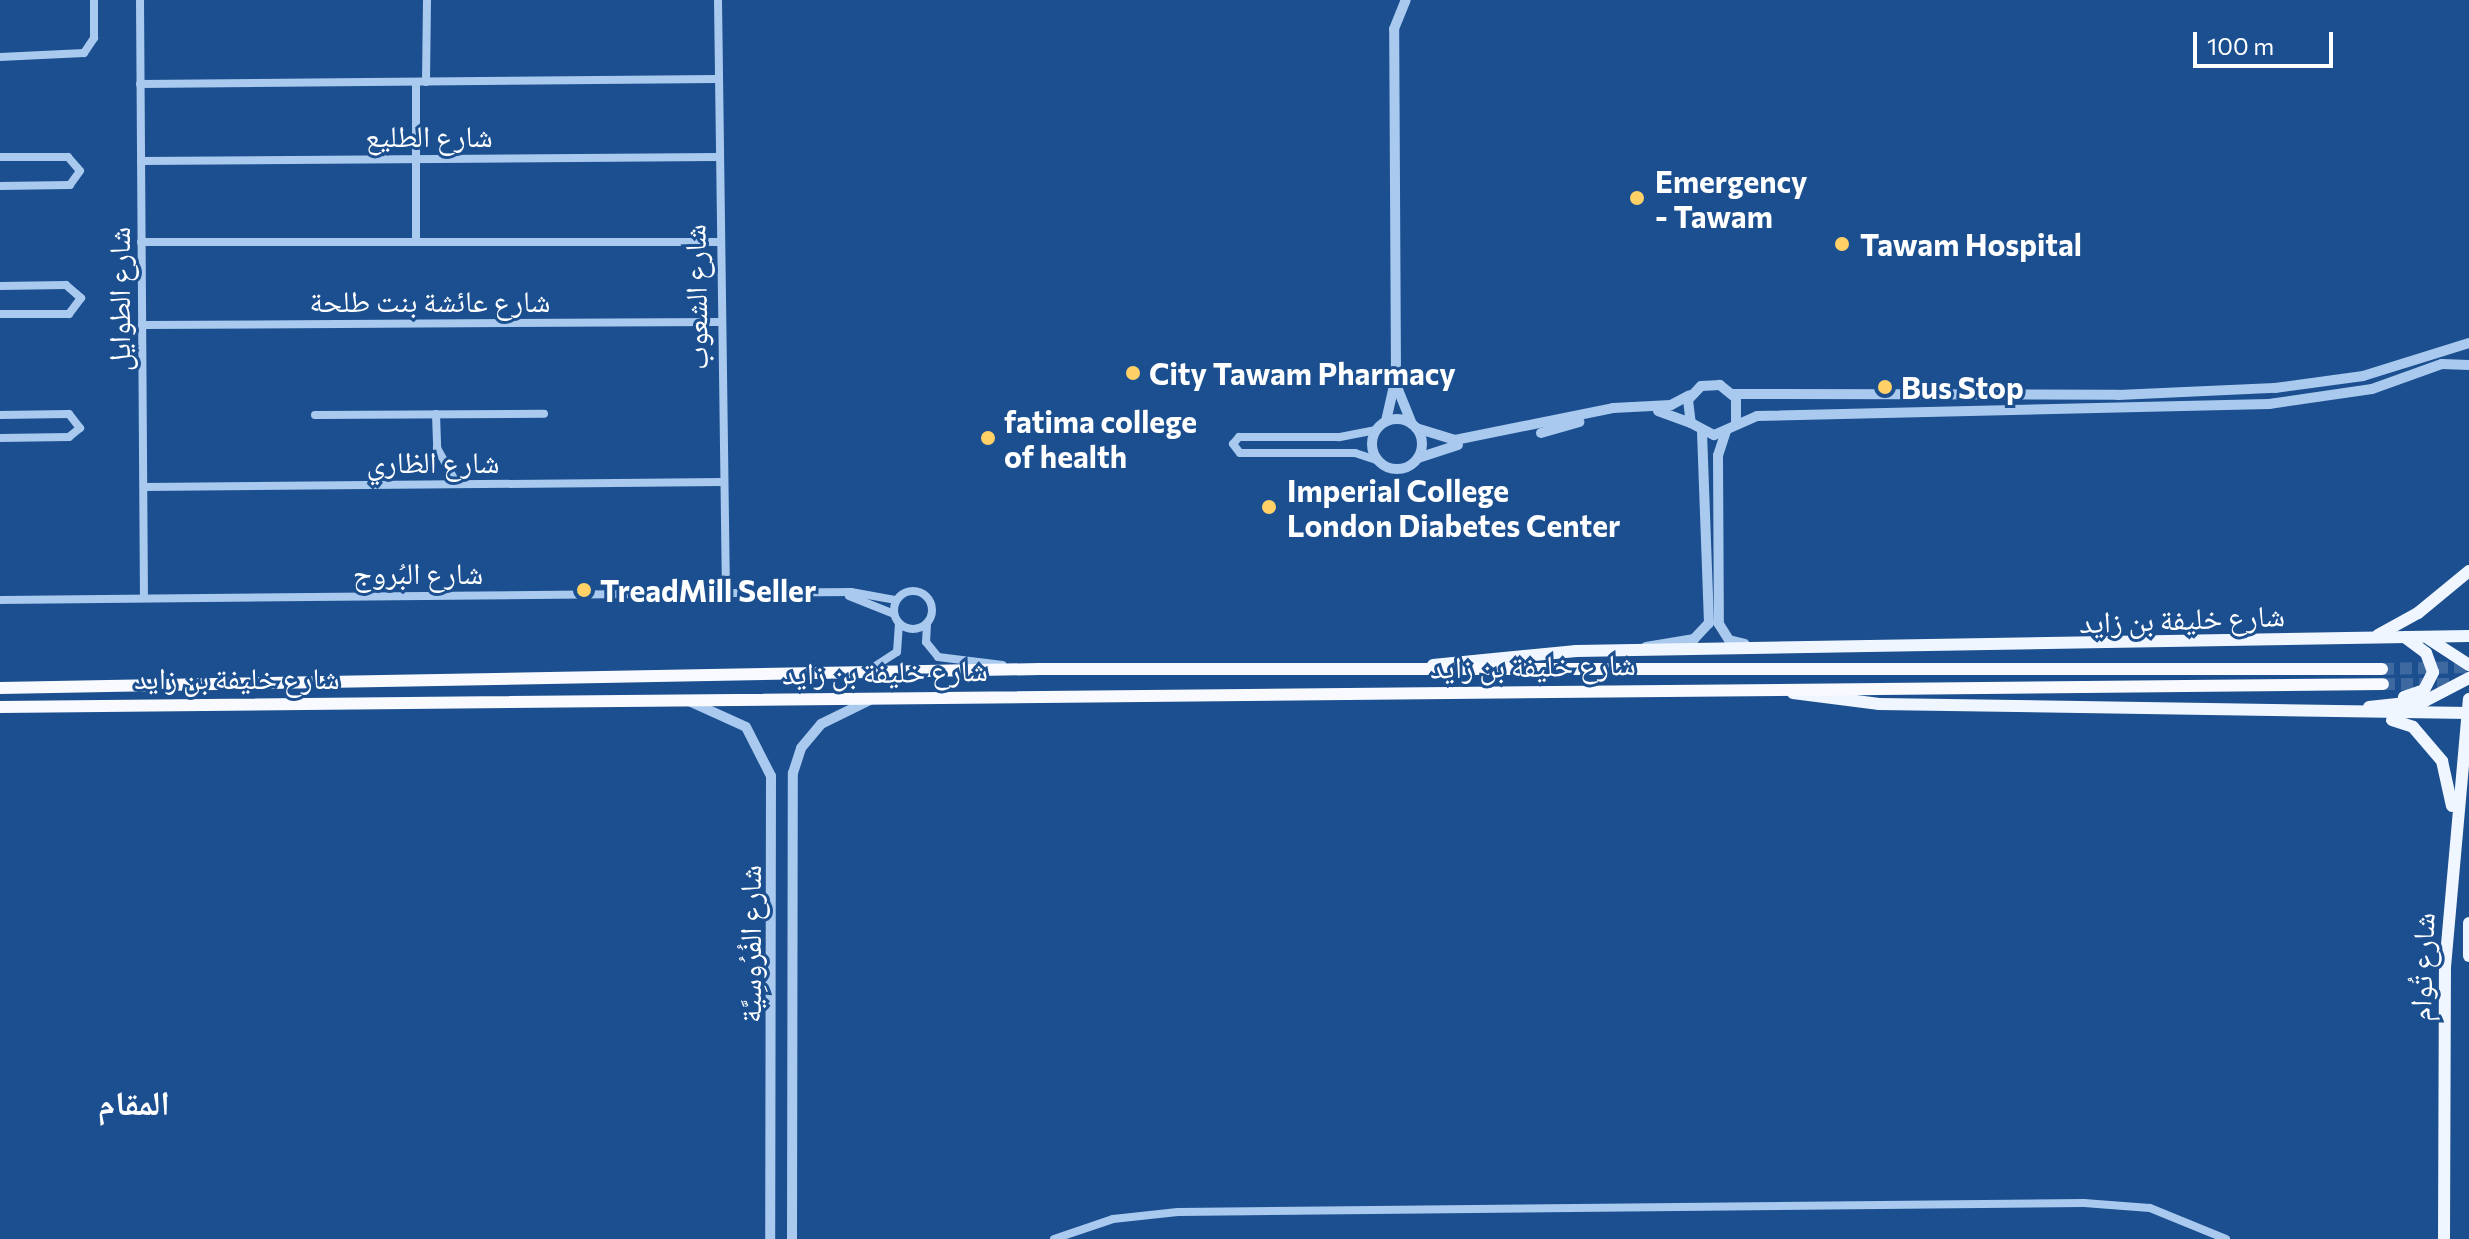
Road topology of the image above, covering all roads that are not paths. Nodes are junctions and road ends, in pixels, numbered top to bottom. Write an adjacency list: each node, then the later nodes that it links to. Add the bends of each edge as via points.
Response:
1 (94, 0): 6 (street, via 94,38 84,53)
2 (140, 0): 9 (street, شارع الطوايل)
3 (427, 0): 8 (street)
4 (718, 0): 7 (street, شارع الشعوب)
5 (1406, 0): 24 (street, via 1394,29)
6 (0, 57)
7 (718, 79): 8 (street); 11 (street, شارع الشعوب)
8 (421, 82): 9 (street); 12 (street)
9 (140, 84): 13 (street, شارع الطوايل)
10 (0, 157): 14 (street, via 68,157 80,171 70,185)
11 (718, 157): 12 (street, شارع الطليع); 17 (street, شارع الشعوب)
12 (416, 159): 13 (street, شارع الطليع); 16 (street)
13 (141, 161): 15 (street, شارع الطوايل)
14 (0, 186)
15 (141, 242): 16 (street); 21 (street, شارع الطوايل)
16 (416, 242): 17 (street)
17 (718, 242): 20 (street, شارع الشعوب)
18 (0, 286): 19 (street, via 66,285 81,298 69,314)
19 (0, 314)
20 (719, 322): 21 (street, شارع عائشة بنت طلحة); 43 (street, شارع الشعوب)
21 (142, 325): 45 (street, شارع الطوايل)
22 (2469, 343): 27 (street, via 2363,376 2301,385)
23 (2469, 362): 28 (street, via 2442,364 2372,389 2287,402)
24 (1396, 377): 33 (street); 36 (street)
25 (1733, 394): 26 (street, via 1712,383); 27 (street); 34 (street)
26 (1690, 395): 35 (street); 36 (street, via 1664,407 1613,408 1455,440)
27 (1976, 397): 28 (street, via 1970,406)
28 (1937, 413): 34 (street)
29 (436, 414): 30 (street); 32 (street); 44 (street, via 437,448)
30 (544, 414)
31 (0, 415): 40 (street, via 69,414 80,428 73,437)
32 (315, 415)
33 (1386, 421): 36 (street); 37 (street)
34 (1736, 421): 38 (street)
35 (1691, 423): 39 (street); 41 (street, via 1659,411 1627,412 1446,447)
36 (1414, 426): 41 (street, via 1422,443)
37 (1376, 430): 42 (street, via 1371,445); 42 (street, via 1239,437 1233,444 1240,453 1355,453)
38 (1726, 431): 39 (street); 60 (street, via 1718,455 1719,624 1729,640)
39 (1702, 433): 59 (street, via 1709,623 1694,639)
40 (0, 438)
41 (1418, 458): 42 (street, via 1399,470)
42 (1377, 460)
43 (723, 482): 44 (street, شارع الظاري); 47 (street, شارع الشعوب)
44 (457, 484): 45 (street, شارع الظاري)
45 (144, 487): 49 (street, شارع الطوايل)
46 (2469, 571): 58 (main road, via 2409,620)
47 (726, 593): 48 (street, شارع البُروج); 49 (street, شارع البُروج)
48 (836, 594): 51 (street, شارع البُروج); 52 (street, شارع البُروج)
49 (144, 598): 50 (street, شارع البُروج)
50 (0, 600)
51 (896, 600): 52 (street); 54 (street, via 911,591 925,594 932,606)
52 (894, 614): 53 (street)
53 (899, 624): 54 (street, via 913,629); 65 (street, via 897,652)
54 (927, 624): 63 (street, via 926,642 942,659)
55 (2469, 636): 57 (main road, شارع خليفة بن زايد)
56 (2405, 637): 57 (main road, شارع خليفة بن زايد); 58 (main road, شارع خليفة بن زايد); 73 (main road, via 2429,657 2430,682 2420,693)
57 (2420, 637): 61 (main road, via 2444,645)
58 (2368, 638): 60 (main road, شارع خليفة بن زايد)
59 (1636, 650): 60 (main road, شارع خليفة بن زايد); 62 (main road, شارع خليفة بن زايد, via 1536,653)
60 (1766, 650)
61 (2469, 665)
62 (1416, 668): 63 (highway, شارع خليفة بن زايد); 64 (highway, شارع خليفة بن زايد)
63 (1040, 669): 65 (highway, شارع خليفة بن زايد)
64 (2382, 669)
65 (867, 671): 68 (highway, شارع خليفة بن زايد)
66 (2469, 678): 73 (main road, via 2425,701)
67 (2383, 684): 69 (highway, شارع خليفة بن زايد)
68 (0, 688)
69 (1771, 688): 70 (highway, شارع خليفة بن زايد); 76 (main road, شارع خليفة بن زايد, via 1879,704)
70 (880, 696): 71 (highway, شارع خليفة بن زايد); 81 (street, شارع الفُرُوسِيَّة, via 821,724 801,748 793,773)
71 (681, 699): 74 (highway, شارع خليفة بن زايد); 80 (street, شارع الفُرُوسِيَّة, via 746,727 771,776)
72 (2469, 699): 75 (main road, شارع تُوام)
73 (2379, 706): 76 (main road)
74 (0, 707)
75 (2468, 712): 76 (main road, شارع خليفة بن زايد); 77 (main road, شارع تُوام)
76 (2330, 714): 77 (main road, via 2413,727 2445,766)
77 (2455, 821): 84 (main road, شارع تُوام, via 2445,967)
78 (2469, 923): 79 (main road)
79 (2469, 956)
80 (770, 1239)
81 (792, 1239)
82 (1054, 1239): 83 (street, via 1113,1219 1178,1212 2072,1203 2150,1208)
83 (2226, 1239)
84 (2444, 1239)

